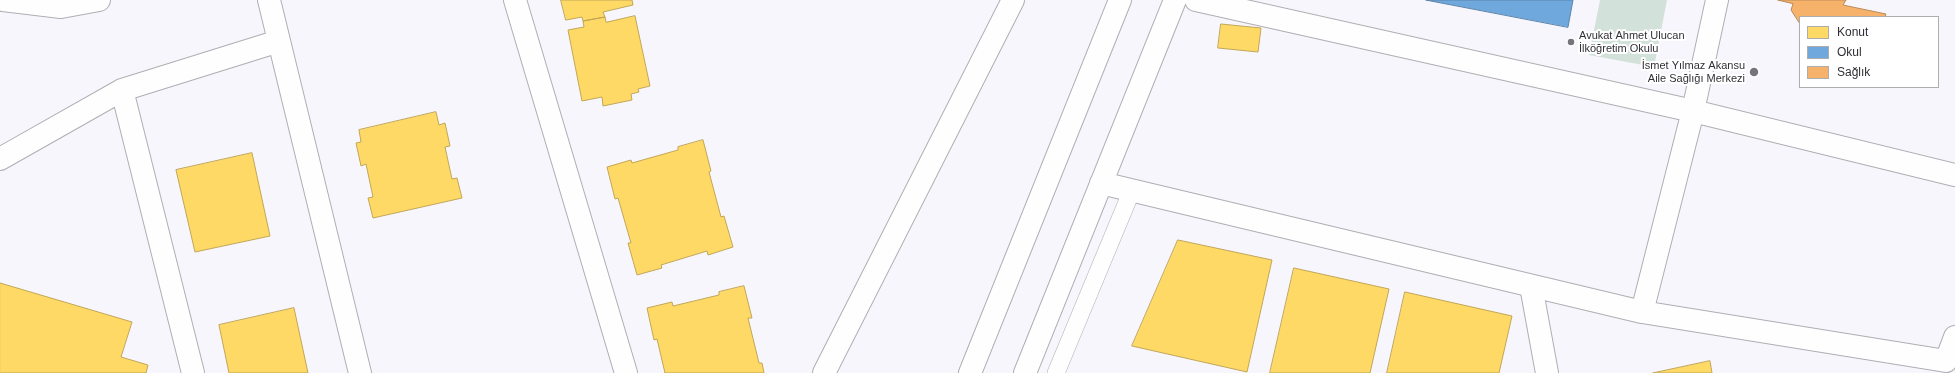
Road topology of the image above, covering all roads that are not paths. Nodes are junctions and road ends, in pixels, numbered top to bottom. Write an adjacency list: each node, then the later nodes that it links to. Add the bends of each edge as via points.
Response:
1 (3, 0): 10 (street, via 61,7)
2 (99, 0): 10 (street)
3 (269, 0): 11 (street)
4 (515, 0): 23 (street)
5 (1013, 0): 24 (street)
6 (1120, 0): 25 (street)
7 (1175, 0): 16 (street)
8 (1196, 0): 13 (street)
9 (1717, 0): 13 (street)
10 (68, 3)
11 (279, 41): 12 (street); 22 (street)
12 (122, 90): 14 (street); 21 (street)
13 (1692, 111): 15 (street); 19 (street)
14 (0, 159)
15 (1955, 176)
16 (1101, 182): 17 (street); 26 (street)
17 (1132, 190): 18 (street); 27 (lane)
18 (1531, 286): 19 (street); 28 (street)
19 (1642, 312): 20 (street, via 1946,361)
20 (1955, 337)
21 (193, 373)
22 (360, 373)
23 (626, 373)
24 (824, 373)
25 (970, 373)
26 (1025, 373)
27 (1056, 373)
28 (1547, 373)

